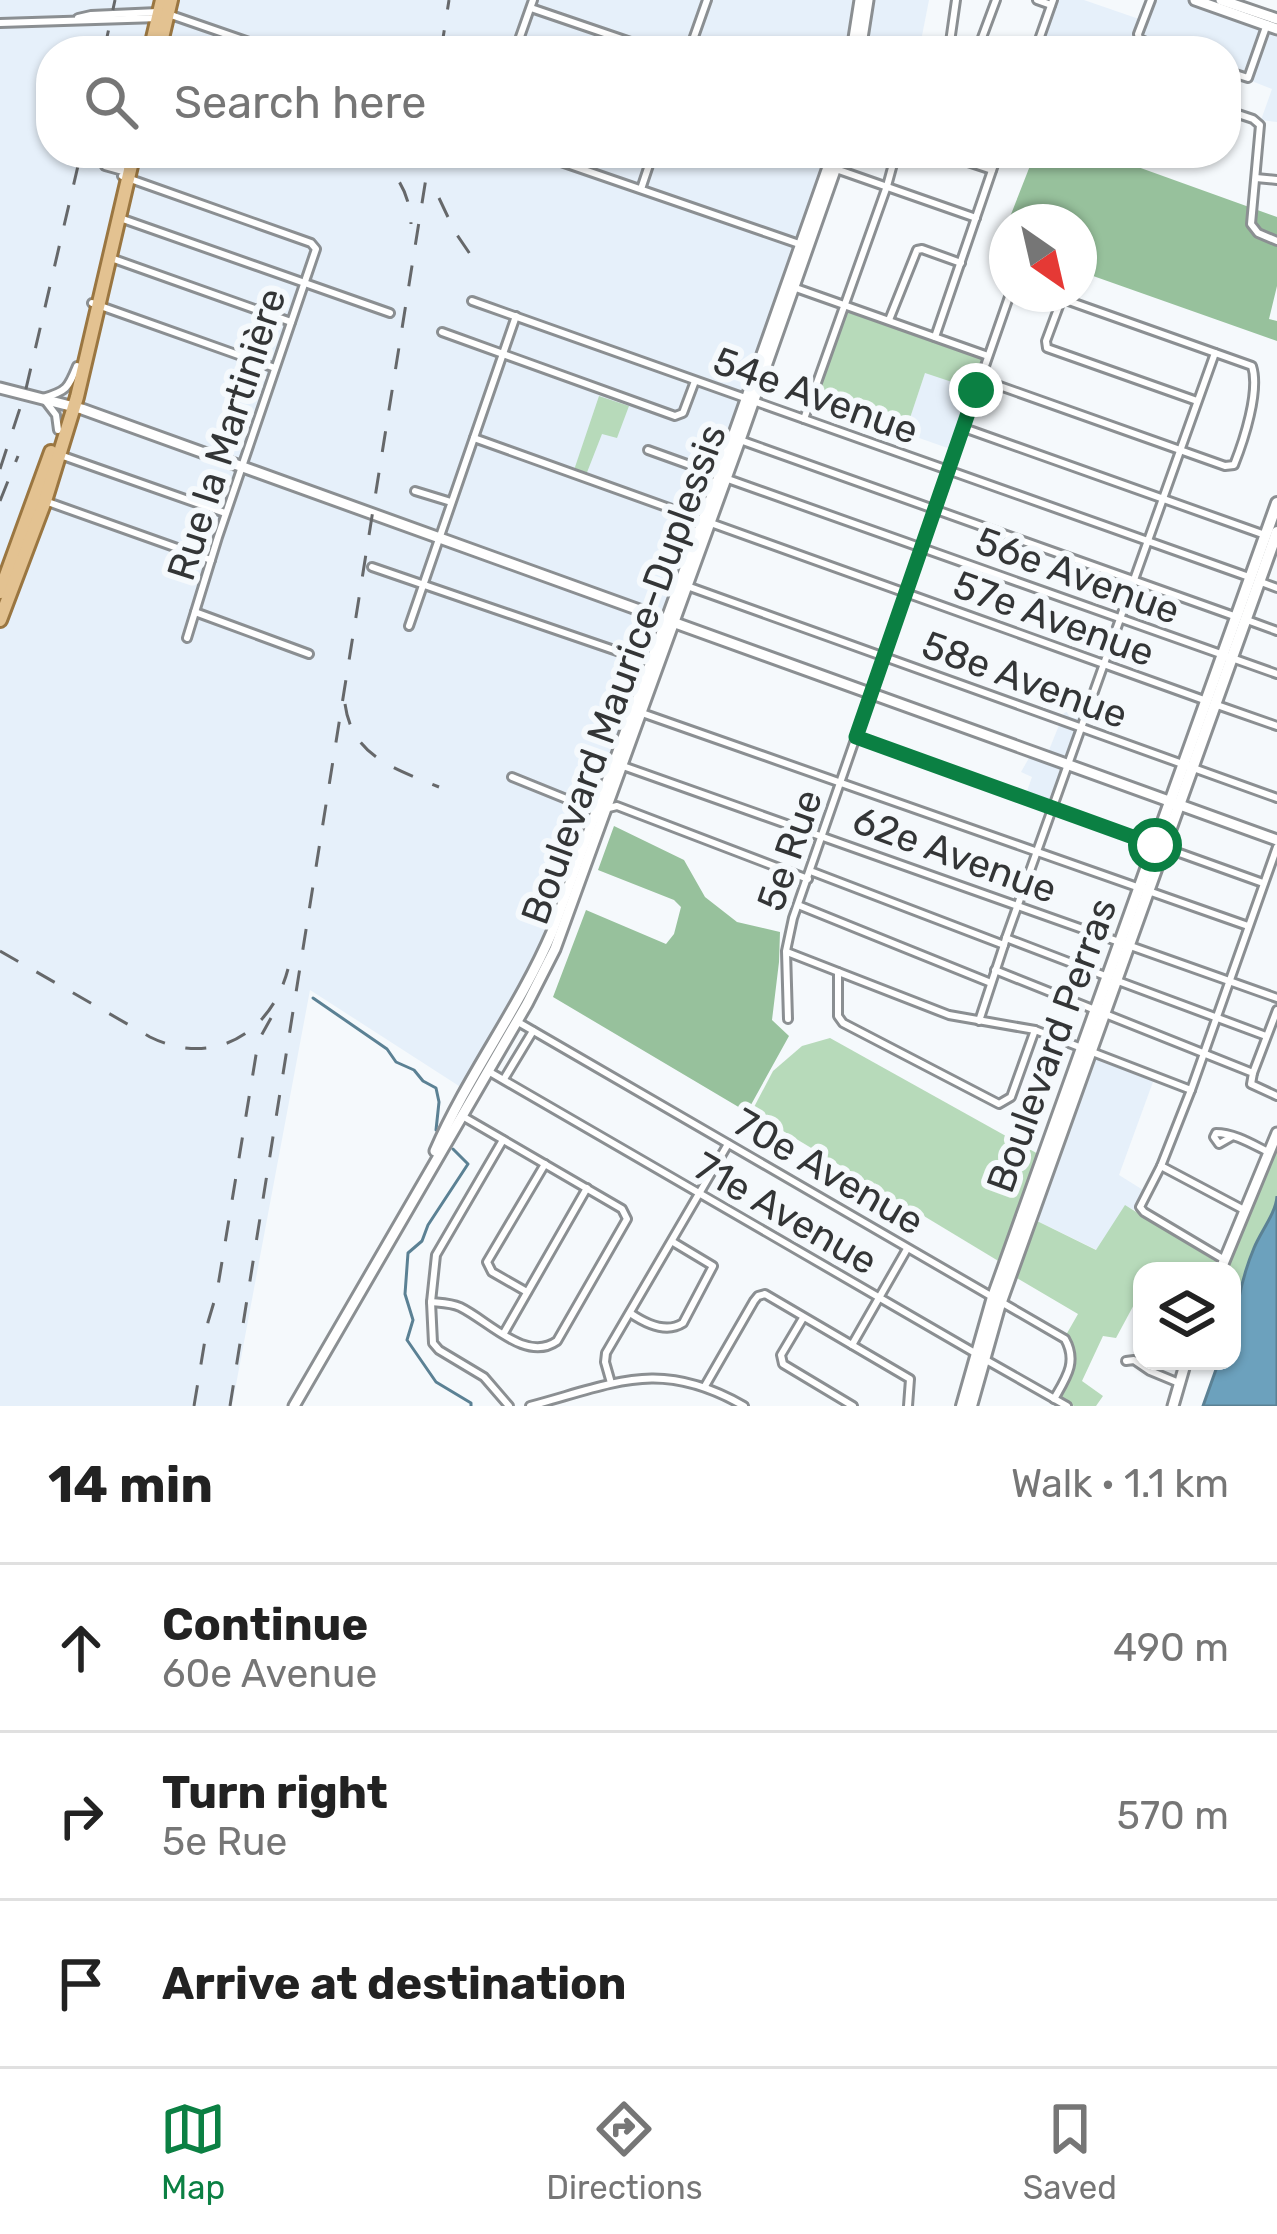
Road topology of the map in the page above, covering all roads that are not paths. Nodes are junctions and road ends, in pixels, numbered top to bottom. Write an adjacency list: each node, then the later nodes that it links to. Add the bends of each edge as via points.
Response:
1 (707, 0): 18 (street)
2 (864, 0): 19 (street)
3 (956, 0): 20 (street)
4 (996, 0): 21 (street)
5 (1037, 0): 9 (street)
6 (1151, 0): 23 (street)
7 (1195, 0): 13 (street)
8 (1221, 0): 13 (street)
9 (1052, 3): 22 (street)
10 (532, 4): 16 (street); 17 (street)
11 (160, 9): 12 (street); 12 (street); 15 (street)
12 (78, 18): 14 (street)
13 (1273, 22): 24 (street, via 1248,78)
14 (0, 23)
15 (234, 36)
16 (520, 36)
17 (617, 36)
18 (694, 36)
19 (858, 36)
20 (951, 36)
21 (982, 36)
22 (1040, 36)
23 (1138, 36)
24 (1241, 75)
25 (1241, 115): 35 (street, via 1260,129)
26 (121, 168): 48 (main road)
27 (122, 168): 39 (main road)
28 (136, 168): 45 (street, Rue la Martinière, via 311,243)
29 (578, 168): 38 (street)
30 (648, 168): 38 (street)
31 (833, 168): 37 (street); 42 (street, Boulevard Maurice-Duplessis); 46 (street, Boulevard Maurice-Duplessis)
32 (892, 168): 37 (street)
33 (986, 168): 34 (street)
34 (992, 170): 40 (street)
35 (1256, 178): 36 (street); 41 (street, via 1251,224)
36 (1277, 180)
37 (887, 186): 40 (street); 49 (street)
38 (640, 190): 42 (street)
39 (120, 218): 43 (main road); 45 (street)
40 (976, 218): 44 (street)
41 (1277, 241)
42 (802, 245): 46 (street, Boulevard Maurice-Duplessis)
43 (111, 258): 48 (main road); 56 (street)
44 (961, 263): 55 (street, via 916,250); 58 (street)
45 (304, 284): 53 (street); 56 (street, Rue la Martinière)
46 (791, 286): 49 (street); 68 (street, Boulevard Maurice-Duplessis)
47 (472, 301): 54 (street, 54e Avenue)
48 (96, 304): 62 (main road); 63 (street); 70 (main road)
49 (845, 305): 55 (street); 72 (street)
50 (1097, 311): 59 (street)
51 (1004, 312): 61 (street, 5e Rue)
52 (1056, 312): 69 (street, via 1047,348)
53 (390, 313)
54 (516, 316): 60 (street); 65 (street, 54e Avenue)
55 (889, 320): 58 (street)
56 (291, 322): 63 (street, Rue la Martinière)
57 (442, 332): 60 (street)
58 (935, 337): 61 (street)
59 (1215, 352): 69 (street); 78 (street, via 1255,371 1235,462)
60 (502, 354): 65 (street, via 677,416); 75 (street)
61 (988, 356): 64 (street, 5e Rue)
62 (77, 366): 67 (street, via 68,388); 70 (main road)
63 (274, 368): 80 (street, Rue la Martinière)
64 (980, 379): 73 (street, 5e Rue); 78 (street)
65 (695, 381): 68 (street, 54e Avenue)
66 (0, 388): 67 (street)
67 (43, 398): 70 (street); 74 (street)
68 (750, 400): 72 (street, 54e Avenue); 76 (street, Boulevard Maurice-Duplessis)
69 (1198, 401): 78 (street)
70 (70, 406): 71 (street); 74 (main road)
71 (100, 416): 74 (street); 80 (street)
72 (804, 419): 81 (street, 54e Avenue)
73 (964, 428): 81 (street, 5e Rue); 84 (street)
74 (62, 430): 79 (main road); 85 (main road)
75 (474, 438): 86 (street); 90 (street, 57e Avenue)
76 (737, 439): 82 (street, Boulevard Maurice-Duplessis); 82 (street, via 722,438); 88 (street)
77 (648, 450): 82 (street, 56e Avenue)
78 (1181, 450): 84 (street)
79 (59, 455): 85 (main road); 89 (street)
80 (242, 467): 89 (street, Rue la Martinière); 91 (street)
81 (949, 471): 88 (street, 5e Rue); 94 (street, 54e Avenue)
82 (718, 476): 90 (street, Boulevard Maurice-Duplessis); 90 (street); 95 (street, 56e Avenue)
83 (415, 490): 86 (street)
84 (1163, 498): 92 (street); 94 (street)
85 (41, 499): 97 (street); 104 (main road); 109 (main road)
86 (452, 502): 93 (street)
87 (1277, 503): 92 (main road, Boulevard Perras)
88 (935, 509): 95 (street, 5e Rue); 99 (street)
89 (225, 514): 97 (street, Rue la Martinière)
90 (702, 520): 102 (street, Boulevard Maurice-Duplessis); 105 (street, 57e Avenue); 110 (street, Boulevard Maurice-Duplessis)
91 (419, 530): 93 (street); 96 (street)
92 (1271, 534): 100 (main road, Boulevard Perras)
93 (440, 538): 96 (street); 110 (street)
94 (1148, 542): 99 (street); 100 (street, 54e Avenue)
95 (922, 548): 105 (street, 5e Rue); 108 (street, 56e Avenue)
96 (432, 558): 101 (street)
97 (211, 560): 106 (street, Rue la Martinière)
98 (372, 567): 101 (street)
99 (1133, 580): 107 (street); 108 (street)
100 (1255, 580): 103 (street, 54e Avenue); 107 (main road, Boulevard Perras)
101 (423, 583): 111 (street); 117 (street)
102 (687, 586): 110 (street, Boulevard Maurice-Duplessis); 115 (street, 58e Avenue)
103 (1277, 587)
104 (0, 592)
105 (906, 593): 115 (street, 5e Rue); 118 (street, 57e Avenue)
106 (196, 612): 113 (street, Rue la Martinière); 114 (street)
107 (1241, 618): 112 (street); 116 (main road, Boulevard Perras)
108 (1120, 619): 116 (street, 56e Avenue); 118 (street)
109 (0, 620)
110 (670, 621): 117 (street, Boulevard Maurice-Duplessis); 120 (street)
111 (409, 626)
112 (1277, 631)
113 (187, 638)
114 (309, 654)
115 (884, 657): 120 (street, 5e Rue); 124 (street, 58e Avenue)
116 (1227, 657): 119 (street, 56e Avenue); 121 (main road, Boulevard Perras)
117 (654, 664): 122 (street, Boulevard Maurice-Duplessis)
118 (1103, 664): 121 (street, 57e Avenue); 124 (street)
119 (1277, 674)
120 (871, 693): 125 (street, 5e Rue); 126 (street)
121 (1211, 702): 123 (street, 57e Avenue); 128 (main road, Boulevard Perras)
122 (637, 711): 127 (street, Boulevard Maurice-Duplessis); 130 (street)
123 (1277, 726)
124 (1081, 728): 126 (street); 128 (street, 58e Avenue)
125 (856, 737): 130 (street, 5e Rue); 133 (street)
126 (1068, 763): 132 (street); 133 (street)
127 (618, 764): 134 (street, Boulevard Maurice-Duplessis); 135 (street, 62e Avenue)
128 (1188, 766): 131 (street, 58e Avenue); 132 (main road, Boulevard Perras)
129 (512, 777): 134 (street)
130 (841, 782): 135 (street, 5e Rue); 138 (street)
131 (1277, 798)
132 (1175, 802): 136 (street); 137 (main road, Boulevard Perras)
133 (1052, 808): 137 (street); 138 (street)
134 (602, 809): 139 (street, via 617,806); 157 (street, Boulevard Maurice-Duplessis, via 551,947)
135 (822, 836): 139 (street, 5e Rue); 143 (street, 62e Avenue)
136 (1277, 844): 140 (street)
137 (1159, 846): 140 (street); 141 (main road, Boulevard Perras)
138 (1035, 852): 141 (street); 143 (street)
139 (810, 875): 142 (street, 5e Rue); 145 (street)
140 (1264, 883): 144 (street)
141 (1143, 890): 144 (street); 146 (main road, Boulevard Perras)
142 (798, 905): 147 (street, 5e Rue); 152 (street)
143 (1017, 905): 145 (street); 146 (street, 62e Avenue)
144 (1248, 926): 151 (street)
145 (1005, 942): 148 (street); 150 (street)
146 (1125, 943): 150 (main road, Boulevard Perras); 151 (street, 62e Avenue)
147 (786, 951): 149 (street); 158 (street, 5e Rue)
148 (995, 970): 152 (street); 155 (street)
149 (838, 972): 159 (street); 160 (street, via 843,1023 999,1104 1011,1096)
150 (1112, 979): 155 (main road, Boulevard Perras); 156 (street)
151 (1229, 981): 153 (street, 62e Avenue); 156 (street)
152 (991, 983): 159 (street)
153 (1277, 998)
154 (1277, 1010): 162 (street)
155 (1100, 1012): 163 (main road, Boulevard Perras); 164 (street)
156 (1216, 1018): 162 (street); 164 (street)
157 (512, 1019): 161 (street, 70e Avenue); 165 (street, Boulevard Maurice-Duplessis)
158 (788, 1019)
159 (980, 1021): 160 (street)
160 (1035, 1030): 163 (street)
161 (532, 1031): 167 (street); 174 (street, 70e Avenue)
162 (1266, 1036): 166 (street)
163 (1087, 1048): 168 (street); 187 (main road, Boulevard Perras)
164 (1204, 1053): 166 (street); 168 (street)
165 (484, 1068): 167 (street, 71e Avenue); 170 (street, Boulevard Maurice-Duplessis)
166 (1253, 1073): 169 (street, via 1251,1084)
167 (503, 1080): 179 (street, 71e Avenue)
168 (1191, 1090): 177 (street)
169 (1277, 1096)
170 (458, 1113): 173 (street); 201 (street, Boulevard Maurice-Duplessis)
171 (1277, 1133): 175 (street)
172 (1232, 1136): 175 (street)
173 (502, 1140): 176 (street); 188 (street, via 436,1255)
174 (728, 1144): 179 (street); 182 (street, 70e Avenue)
175 (1269, 1152): 180 (street)
176 (545, 1164): 178 (street); 185 (street, via 487,1262)
177 (1161, 1166): 180 (street); 183 (street, via 1140,1209)
178 (587, 1188): 185 (street); 191 (street, via 622,1209 626,1222 557,1341 528,1347)
179 (700, 1194): 181 (street); 186 (street, 71e Avenue)
180 (1244, 1210): 183 (street)
181 (673, 1242): 189 (street); 189 (street, via 713,1267 683,1322 651,1326)
182 (907, 1248): 186 (street); 187 (street, 70e Avenue)
183 (1223, 1259): 184 (street)
184 (1222, 1262)
185 (527, 1292): 191 (street)
186 (879, 1298): 192 (street); 193 (street, 71e Avenue)
187 (997, 1299): 193 (main road, Boulevard Perras); 199 (street, 70e Avenue, via 1069,1346 1072,1363)
188 (431, 1302): 191 (street, via 456,1305); 202 (street, via 434,1346 484,1378)
189 (630, 1313): 196 (street, via 605,1356)
190 (803, 1318): 192 (street); 198 (street, via 758,1296); 205 (street, via 782,1364)
191 (504, 1333)
192 (852, 1345): 206 (street, via 910,1379)
193 (979, 1356): 199 (street, 71e Avenue); 207 (main road, Boulevard Perras); 208 (main road, Boulevard Perras)
194 (1126, 1361): 197 (street)
195 (1183, 1370): 197 (street)
196 (611, 1383): 198 (street, via 658,1377); 200 (street)
197 (1179, 1383): 210 (street)
198 (705, 1386): 204 (street)
199 (1054, 1399): 209 (street, 71e Avenue)
200 (563, 1402): 203 (street)
201 (294, 1406)
202 (509, 1406)
203 (530, 1406)
204 (744, 1406)
205 (853, 1406)
206 (908, 1406)
207 (962, 1406)
208 (971, 1406)
209 (1066, 1406)
210 (1173, 1406)

